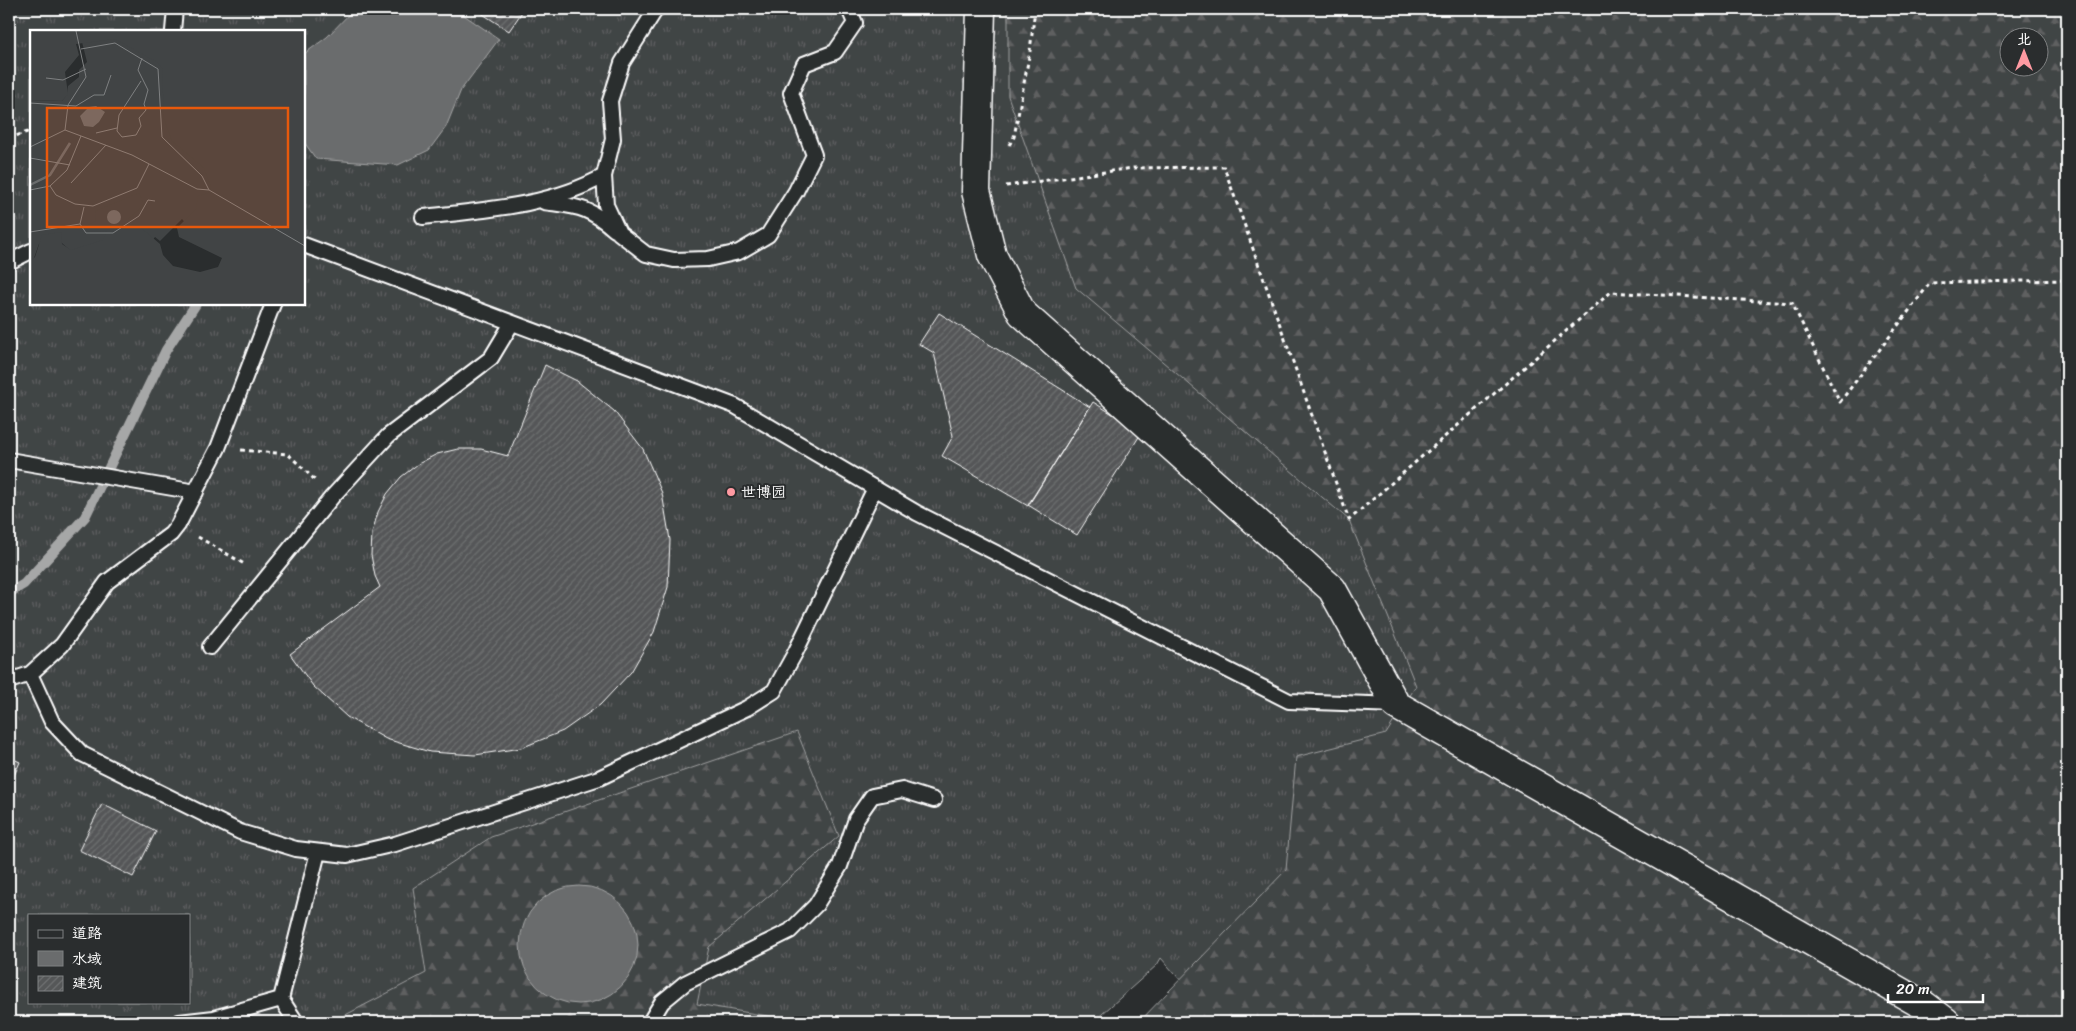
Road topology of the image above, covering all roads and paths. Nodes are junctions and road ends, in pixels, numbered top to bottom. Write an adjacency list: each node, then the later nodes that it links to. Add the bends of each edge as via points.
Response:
1 (176, 9): 6 (lane)
2 (656, 9): 10 (lane, via 622,63 610,101 613,139)
3 (849, 9): 14 (lane, via 855,22 835,52 804,64 791,93 814,155 768,235 739,252 708,259 674,260 646,254)
4 (981, 9): 11 (street)
5 (1035, 9): 9 (path, via 1014,137)
6 (173, 30)
7 (30, 131): 8 (path)
8 (9, 138)
9 (1003, 152)
10 (604, 176): 12 (lane, via 581,189); 14 (lane, via 606,205)
11 (976, 191): 18 (path, via 1133,168 1224,167 1349,520 1611,292 1792,303 1840,402 1930,283); 31 (street, via 992,255 1022,313 1332,589)
12 (538, 201): 13 (lane); 14 (lane, via 597,214)
13 (423, 217)
14 (618, 233)
15 (305, 245): 20 (lane)
16 (30, 252): 17 (lane)
17 (9, 262)
18 (2067, 280)
19 (273, 305): 21 (lane)
20 (512, 323): 23 (lane, via 736,406); 25 (lane, via 491,358 388,436)
21 (218, 448): 24 (lane); 25 (path, via 288,454)
22 (9, 460): 24 (lane)
23 (875, 488): 31 (lane, via 917,513 1289,701); 33 (lane, via 774,691 747,708 598,778 395,844 347,855)
24 (196, 492): 26 (lane)
25 (332, 497): 27 (lane)
26 (178, 525): 27 (path); 29 (lane, via 171,534 107,582 62,645)
27 (266, 577): 28 (lane)
28 (210, 647)
29 (30, 674): 30 (lane); 33 (lane, via 52,722 82,754 240,832 296,849)
30 (9, 681)
31 (1396, 705): 38 (street, via 1916,1001)
32 (934, 800): 37 (lane, via 902,790 872,796 856,819 840,866 816,906 790,931 685,983 662,1002)
33 (318, 852): 34 (lane)
34 (281, 999): 35 (lane, via 214,1018); 36 (lane)
35 (179, 1022)
36 (296, 1022)
37 (650, 1022)
38 (1946, 1022)

